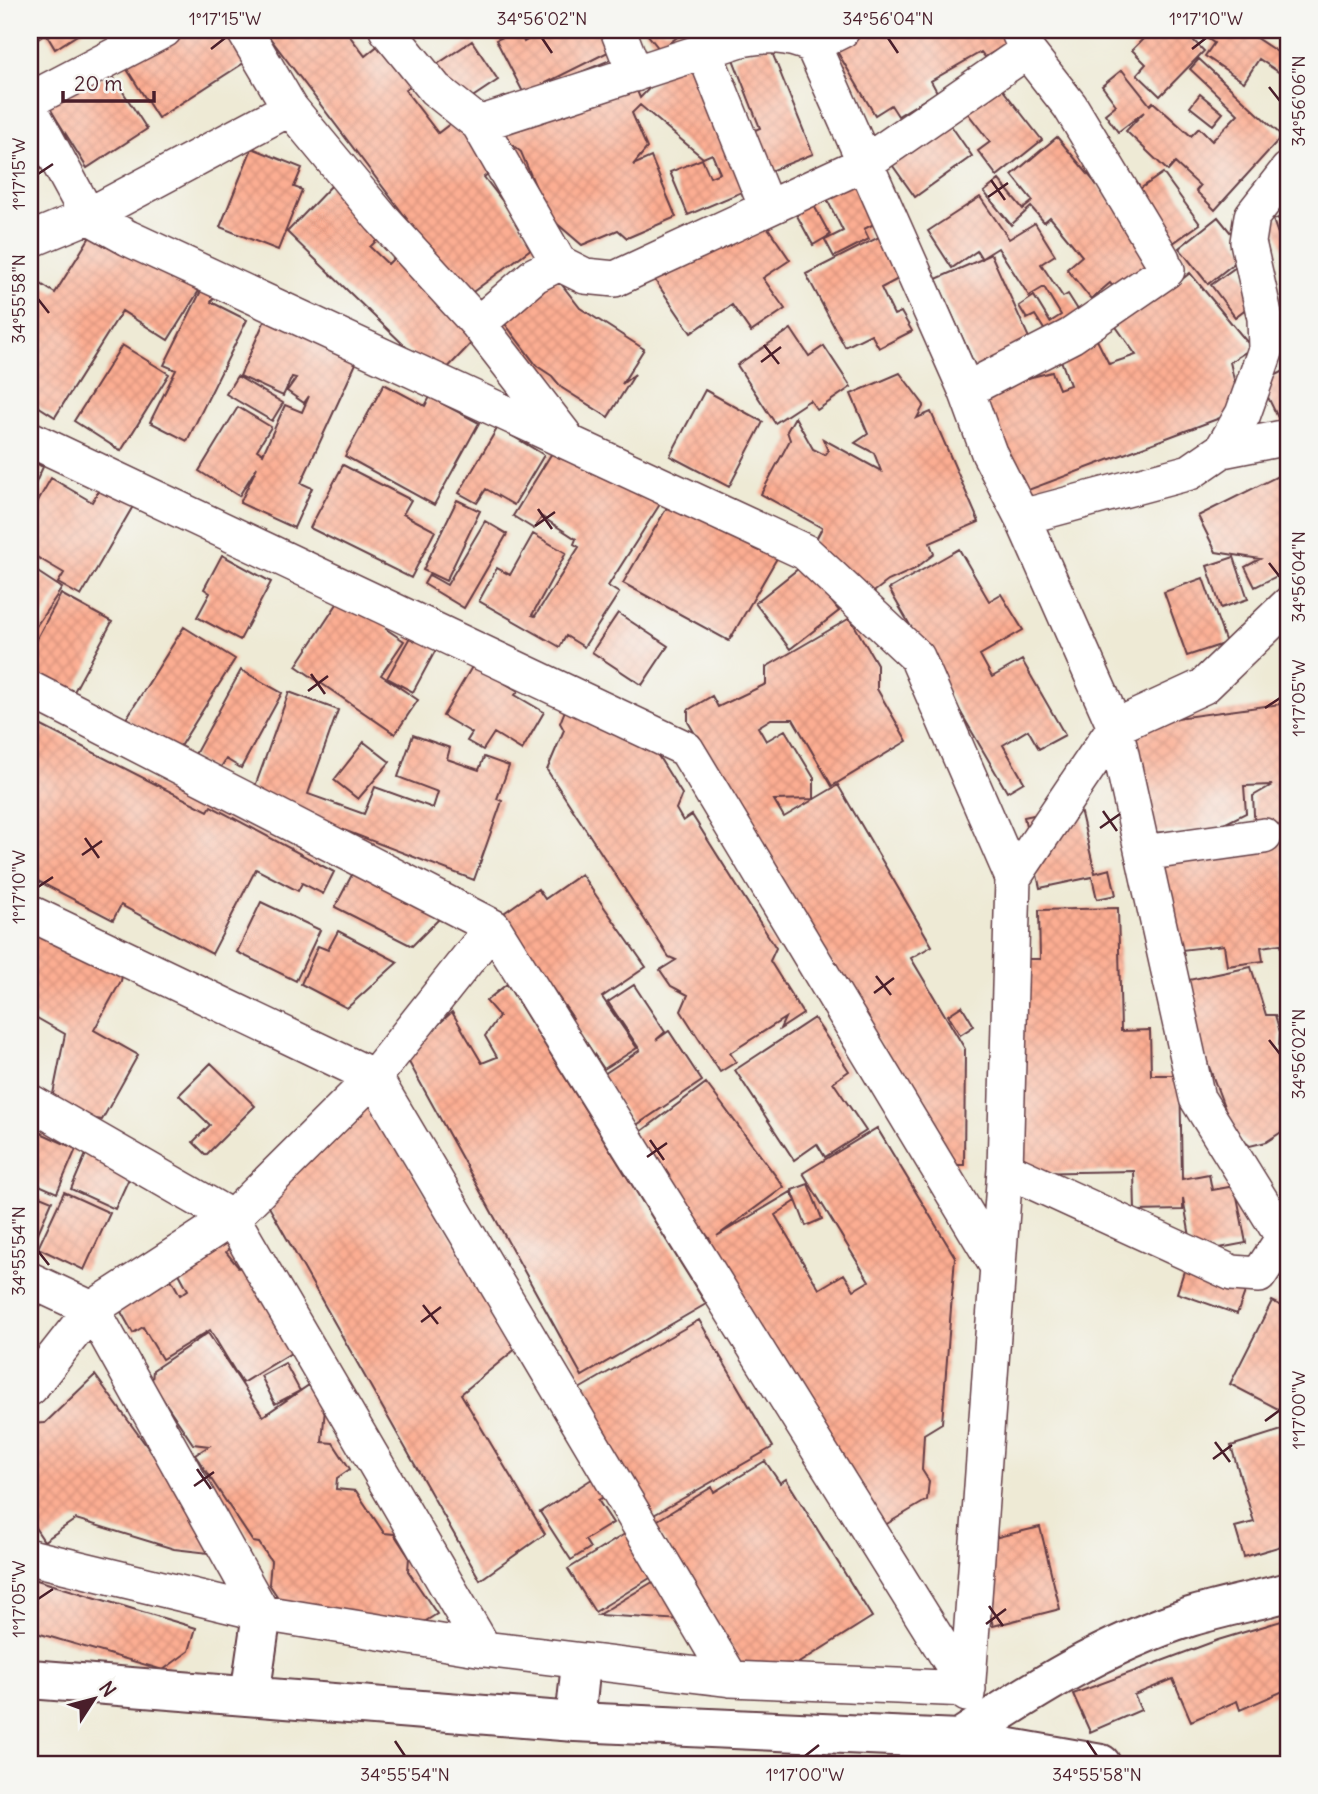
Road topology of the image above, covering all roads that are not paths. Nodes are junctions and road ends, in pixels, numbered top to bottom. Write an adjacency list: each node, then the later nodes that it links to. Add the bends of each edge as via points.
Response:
1 (164, 30): 9 (street)
2 (244, 30): 10 (street)
3 (387, 30): 12 (street, via 435,89)
4 (618, 30): 8 (street)
5 (820, 35): 7 (street, via 767,34); 13 (street)
6 (1022, 41): 13 (street); 20 (street, via 1070,106 1165,265 1071,336)
7 (704, 51): 8 (street); 15 (street)
8 (635, 74): 12 (street)
9 (30, 100)
10 (290, 108): 16 (street); 19 (street, via 381,218)
11 (30, 109): 16 (street)
12 (479, 124): 18 (street)
13 (865, 163): 15 (street); 20 (street)
14 (1288, 170): 24 (street, via 1252,216 1248,243 1265,318 1266,349 1243,414)
15 (767, 208): 18 (street, via 615,279 585,276)
16 (88, 216): 17 (street); 23 (street)
17 (30, 240)
18 (559, 263): 19 (street, via 535,275)
19 (478, 324): 23 (street)
20 (966, 390): 25 (street, via 989,453)
21 (1288, 437): 24 (street)
22 (30, 439): 39 (street, via 686,749)
23 (568, 440): 31 (street, via 805,552 917,657)
24 (1222, 450): 25 (street, via 1190,472)
25 (1022, 517): 28 (street)
26 (1288, 605): 28 (street, via 1204,686)
27 (30, 689): 33 (street)
28 (1115, 727): 30 (street); 31 (street)
29 (1264, 836): 30 (street)
30 (1143, 853): 38 (street, via 1197,1098)
31 (1013, 878): 36 (street)
32 (30, 913): 34 (street)
33 (493, 927): 34 (street); 50 (street)
34 (374, 1077): 37 (street); 49 (street)
35 (30, 1101): 37 (street)
36 (1005, 1168): 38 (street, via 1232,1273 1259,1275); 39 (street)
37 (232, 1218): 41 (street); 46 (street)
38 (1287, 1239)
39 (998, 1267): 50 (street)
40 (30, 1280): 41 (street)
41 (93, 1309): 42 (street); 45 (street)
42 (30, 1388)
43 (30, 1557): 45 (street)
44 (1288, 1592): 53 (main road, via 1190,1617 1121,1644 1064,1672)
45 (262, 1613): 46 (street); 51 (main road)
46 (484, 1649): 47 (street)
47 (581, 1662): 49 (street); 52 (main road)
48 (30, 1679): 51 (main road)
49 (731, 1679): 50 (street)
50 (968, 1689): 53 (street)
51 (250, 1696): 52 (main road)
52 (575, 1721): 53 (main road)
53 (959, 1739): 54 (main road)
54 (1058, 1761): 55 (main road)
55 (1101, 1764)

